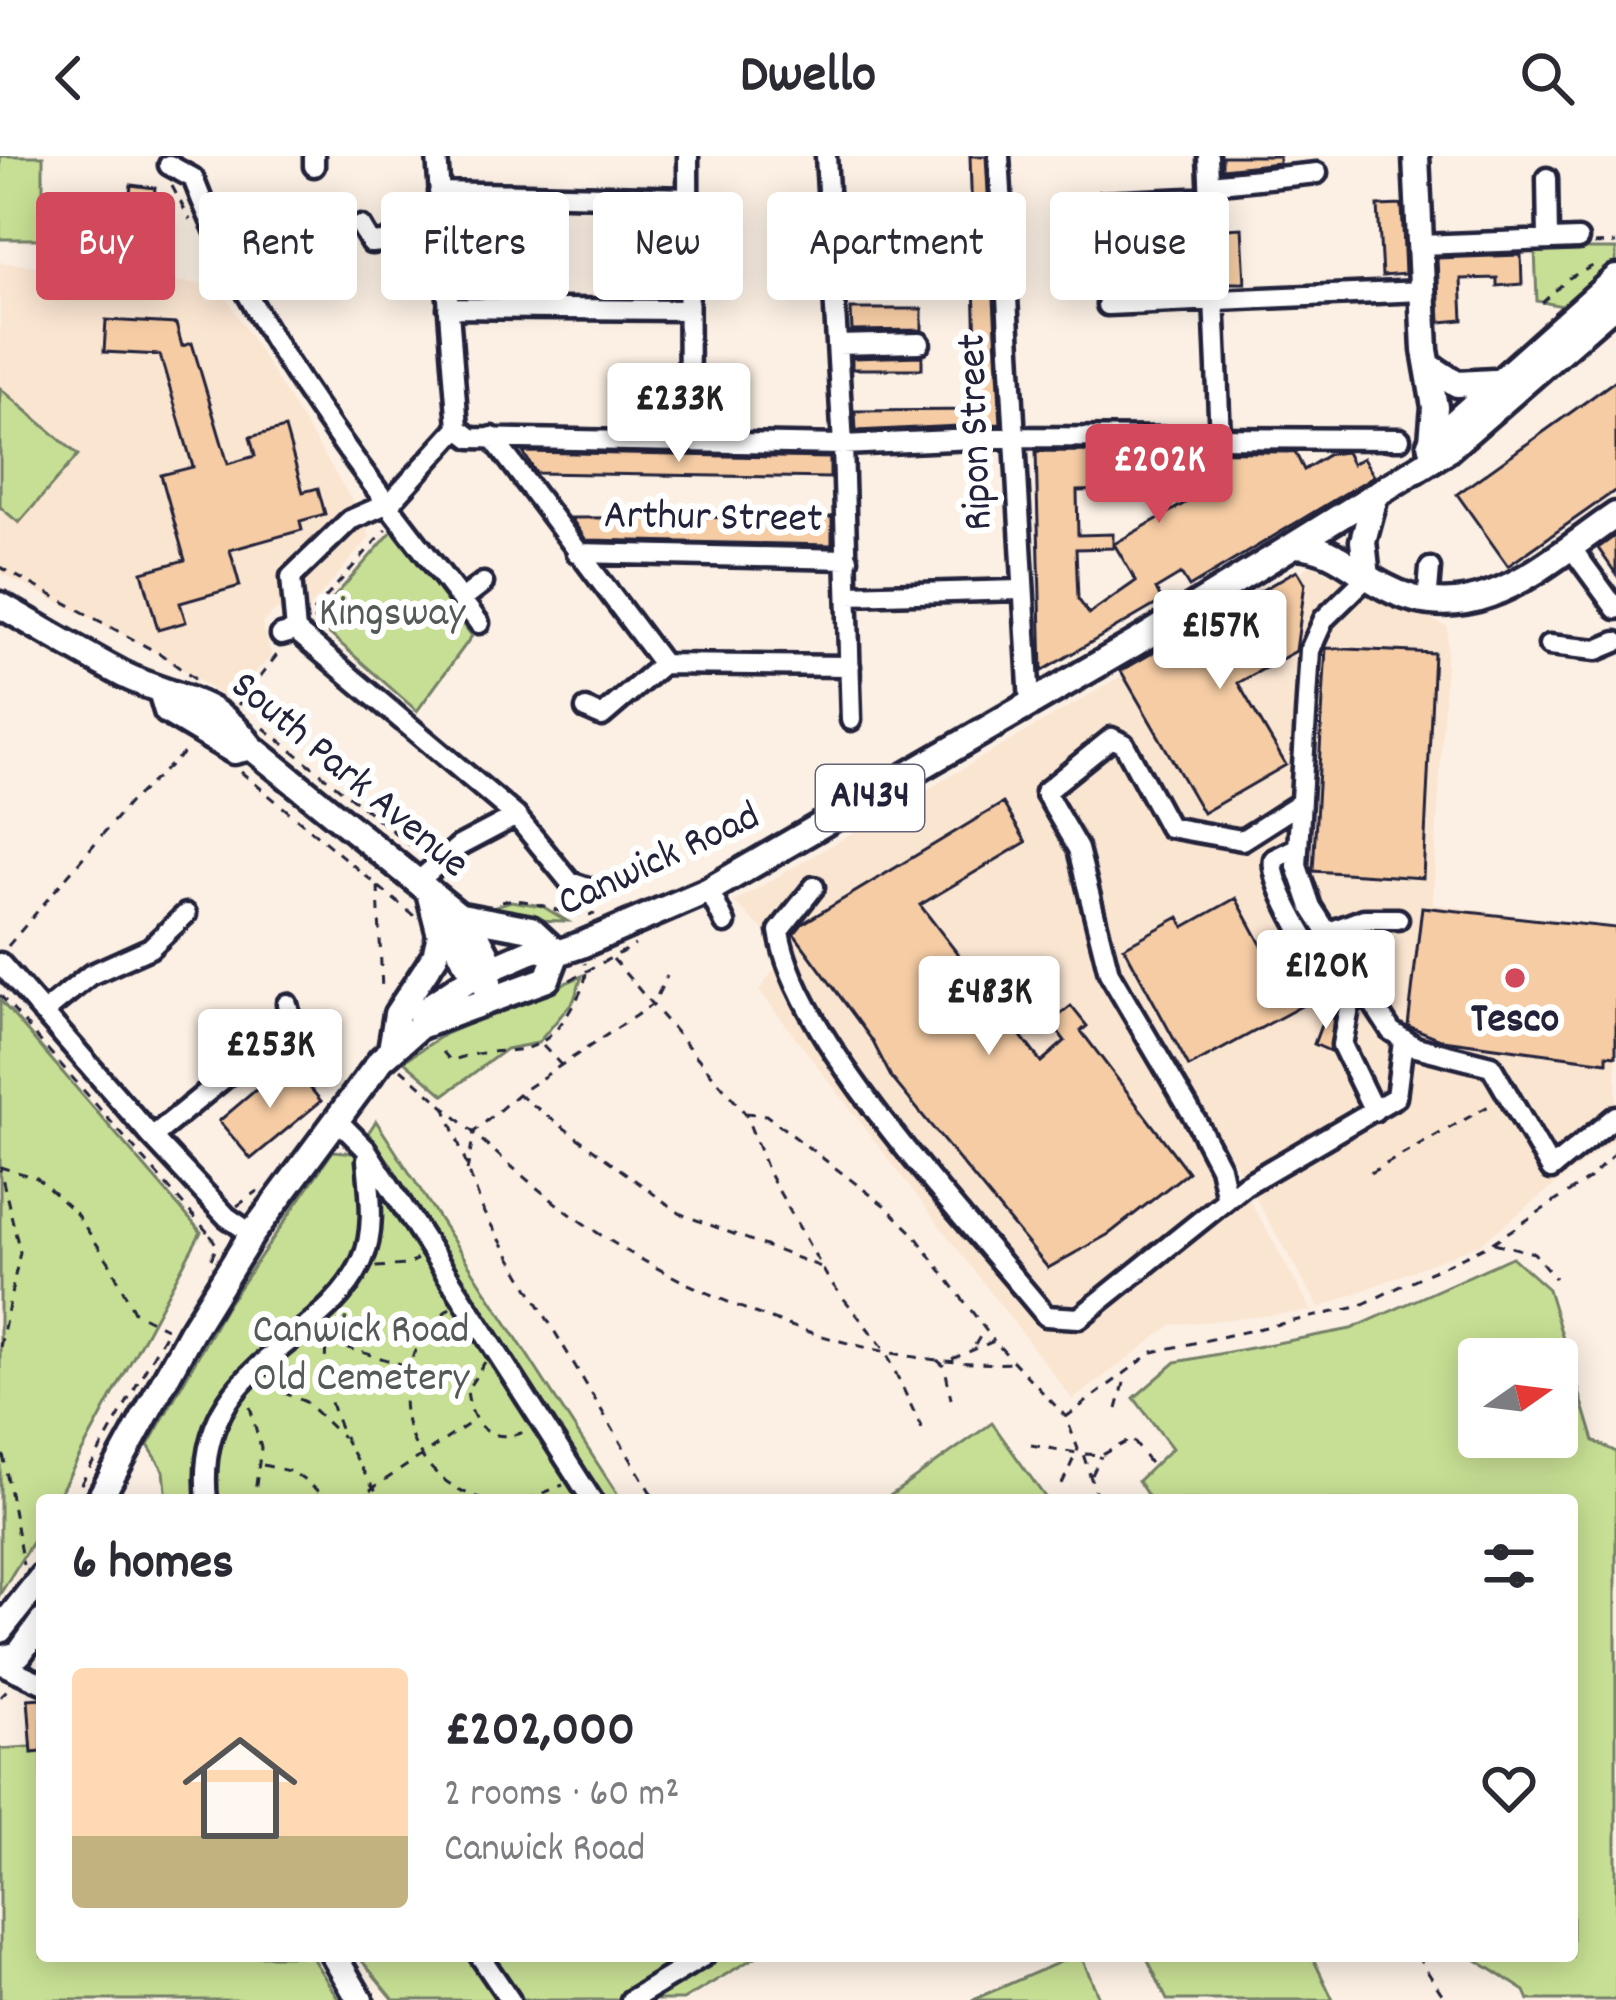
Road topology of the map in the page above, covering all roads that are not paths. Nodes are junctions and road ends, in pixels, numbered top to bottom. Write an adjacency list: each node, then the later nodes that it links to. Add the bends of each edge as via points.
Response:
1 (436, 156): 13 (street)
2 (688, 156): 14 (street)
3 (826, 156): 15 (street)
4 (999, 156): 39 (street, Ripon Street)
5 (1208, 156): 12 (street)
6 (1416, 156): 21 (main road)
7 (210, 164): 10 (street)
8 (170, 165): 10 (street)
9 (1317, 173): 12 (street)
10 (193, 178): 47 (street, via 247,301 321,416)
11 (1547, 178): 19 (street)
12 (1210, 191): 16 (street); 27 (street)
13 (439, 192)
14 (688, 192)
15 (829, 192)
16 (1201, 192)
17 (361, 226): 20 (street, via 371,243)
18 (1578, 239): 19 (street)
19 (1548, 240): 21 (street)
20 (381, 242)
21 (1421, 245): 23 (main road)
22 (1608, 270): 34 (main road, A1434)
23 (1422, 291): 27 (street); 35 (main road)
24 (447, 300): 30 (street)
25 (688, 300): 31 (street)
26 (835, 300): 33 (street)
27 (1214, 302): 29 (street); 40 (street)
28 (1616, 303): 34 (main road, A1434)
29 (1107, 305)
30 (448, 308): 31 (street); 37 (street)
31 (688, 310): 41 (street)
32 (920, 343): 33 (street)
33 (837, 345): 43 (street)
34 (1543, 355): 36 (main road, Canwick Road / A1434); 45 (main road, Canwick Road / A1434, via 1447,452)
35 (1429, 366): 36 (main road, via 1456,384); 42 (main road)
36 (1494, 382): 42 (main road, Canwick Road / A1434)
37 (458, 428): 38 (street, via 471,438); 47 (street)
38 (492, 437): 41 (street); 51 (street)
39 (1017, 437): 40 (street); 43 (street); 56 (street, Ripon Street)
40 (1220, 438): 44 (street, via 1389,439)
41 (689, 441): 43 (street)
42 (1432, 442): 45 (main road, Canwick Road / A1434)
43 (843, 445): 52 (street)
44 (1378, 462)
45 (1412, 470): 46 (main road, Canwick Road / A1434)
46 (1376, 497): 49 (main road, Canwick Road / A1434); 54 (main road, via 1363,541)
47 (391, 502): 58 (street); 71 (street, via 350,520 291,577 292,628)
48 (1616, 515): 50 (main road)
49 (1295, 545): 54 (main road, via 1341,556); 67 (main road, Canwick Road / A1434)
50 (1570, 546): 59 (main road, via 1501,594); 61 (street)
51 (577, 553): 52 (street, Arthur Street); 65 (street)
52 (848, 559): 57 (street)
53 (1430, 568): 59 (street)
54 (1367, 577): 59 (main road); 70 (street, via 1334,606 1313,640)
55 (483, 583): 58 (street)
56 (1019, 590): 57 (street); 67 (street, Ripon Street)
57 (849, 595): 66 (street)
58 (461, 601): 62 (street)
59 (1427, 604)
60 (0, 605): 75 (main road, South Park Avenue, via 162,694 202,701)
61 (1616, 609)
62 (479, 623)
63 (1616, 642): 64 (street, via 1597,650)
64 (1549, 645)
65 (663, 664): 66 (street); 69 (street, via 594,712)
66 (850, 666): 68 (street)
67 (1030, 704): 76 (main road, Canwick Road / A1434)
68 (851, 720)
69 (607, 738)
70 (1297, 805): 72 (street); 98 (street, via 1242,841 1169,827 1124,743 1112,738 1045,792 1078,849 1109,974 1195,1119)
71 (516, 817): 74 (street, via 570,882); 75 (street, via 459,846)
72 (1296, 848): 81 (street, via 1303,888); 84 (street, via 1274,859 1279,896 1322,966)
73 (814, 887): 98 (street, via 779,931 784,964 832,1053 1046,1316 1079,1318)
74 (591, 889)
75 (423, 890): 78 (main road, South Park Avenue); 92 (main road, via 440,934 435,956 397,1014)
76 (709, 890): 80 (street); 82 (main road, Canwick Road / A1434)
77 (186, 914): 89 (street, via 150,948 90,974)
78 (453, 915): 82 (main road, via 531,929); 85 (main road, South Park Avenue, via 472,926 488,955)
79 (1398, 919): 81 (street, via 1344,923)
80 (725, 922)
81 (1328, 934): 84 (street)
82 (557, 952): 85 (main road, Canwick Road, via 536,949); 88 (main road, Canwick Road, via 547,979)
83 (2, 957): 89 (street)
84 (1344, 960): 86 (street)
85 (483, 976): 88 (main road); 90 (main road, Canwick Road, via 433,1004)
86 (1366, 997): 91 (street); 93 (street, via 1350,1004 1342,1045)
87 (286, 1004): 96 (street, via 291,1019 282,1031)
88 (465, 1011): 90 (main road, Canwick Road)
89 (43, 1013): 96 (street)
90 (420, 1026): 92 (main road, Canwick Road)
91 (1403, 1041): 93 (street, via 1396,1097); 94 (street, via 1491,1066 1551,1169)
92 (390, 1060): 95 (main road, Canwick Road)
93 (1374, 1111): 98 (street)
94 (1616, 1116)
95 (336, 1119): 97 (street); 101 (main road, Canwick Road)
96 (152, 1137): 101 (street)
97 (366, 1149): 99 (street); 100 (street)
98 (1227, 1199)
99 (397, 1203): 100 (street); 104 (street)
100 (371, 1210): 103 (street, via 362,1263 340,1293 239,1386 212,1449)
101 (252, 1234): 102 (main road, Canwick Road)
102 (98, 1494)
103 (208, 1494)
104 (588, 1494)
105 (36, 1574): 106 (main road)
106 (0, 1630)
107 (36, 1630): 108 (main road, via 19,1654)
108 (0, 1662): 109 (street)
109 (36, 1680)
110 (338, 1962): 113 (main road)
111 (484, 1962): 114 (street)
112 (694, 1962): 115 (street)
113 (360, 2000)
114 (510, 2000)
115 (631, 2000)

